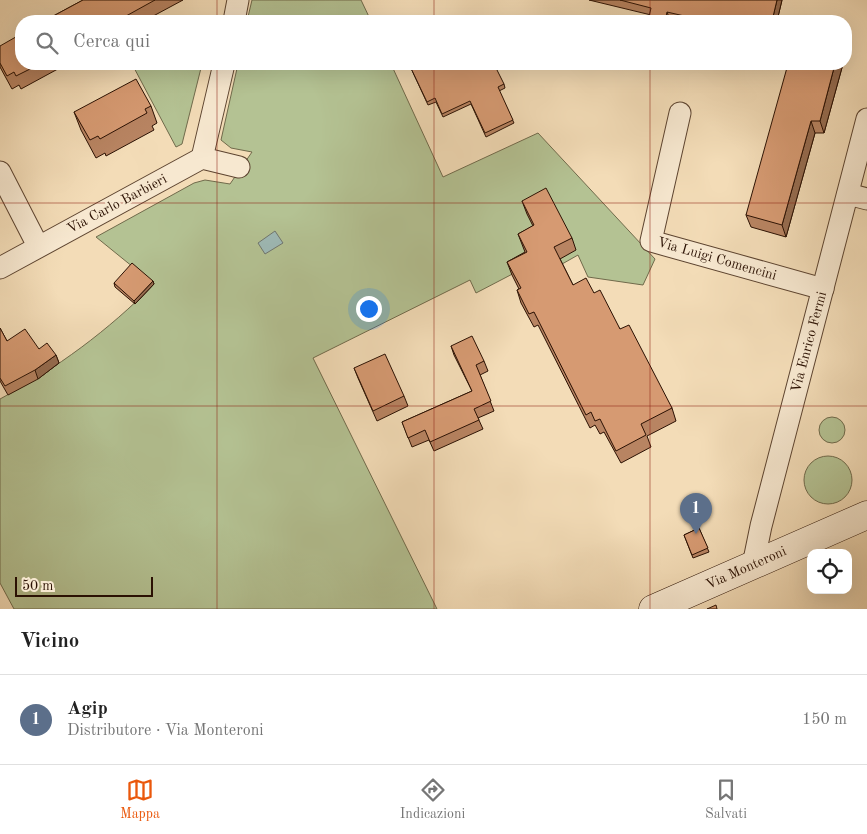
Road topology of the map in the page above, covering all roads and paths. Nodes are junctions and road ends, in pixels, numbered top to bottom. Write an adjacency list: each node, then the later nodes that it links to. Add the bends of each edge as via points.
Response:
1 (238, 0): 2 (street)
2 (235, 15)
3 (223, 70): 6 (street)
4 (680, 113): 12 (street, Via Luigi Comencini, via 651,241)
5 (867, 119): 9 (street, Via Enrico Fermi)
6 (202, 158): 7 (street); 10 (street, Via Carlo Barbieri)
7 (239, 167)
8 (0, 172): 10 (street)
9 (857, 196): 12 (street, Via Enrico Fermi)
10 (38, 246): 11 (street, Via Carlo Barbieri)
11 (0, 268)
12 (823, 289): 14 (street, Via Enrico Fermi, via 761,526)
13 (867, 515): 14 (main road, Via Monteroni)
14 (754, 565): 15 (main road, Via Monteroni)
15 (653, 609)

